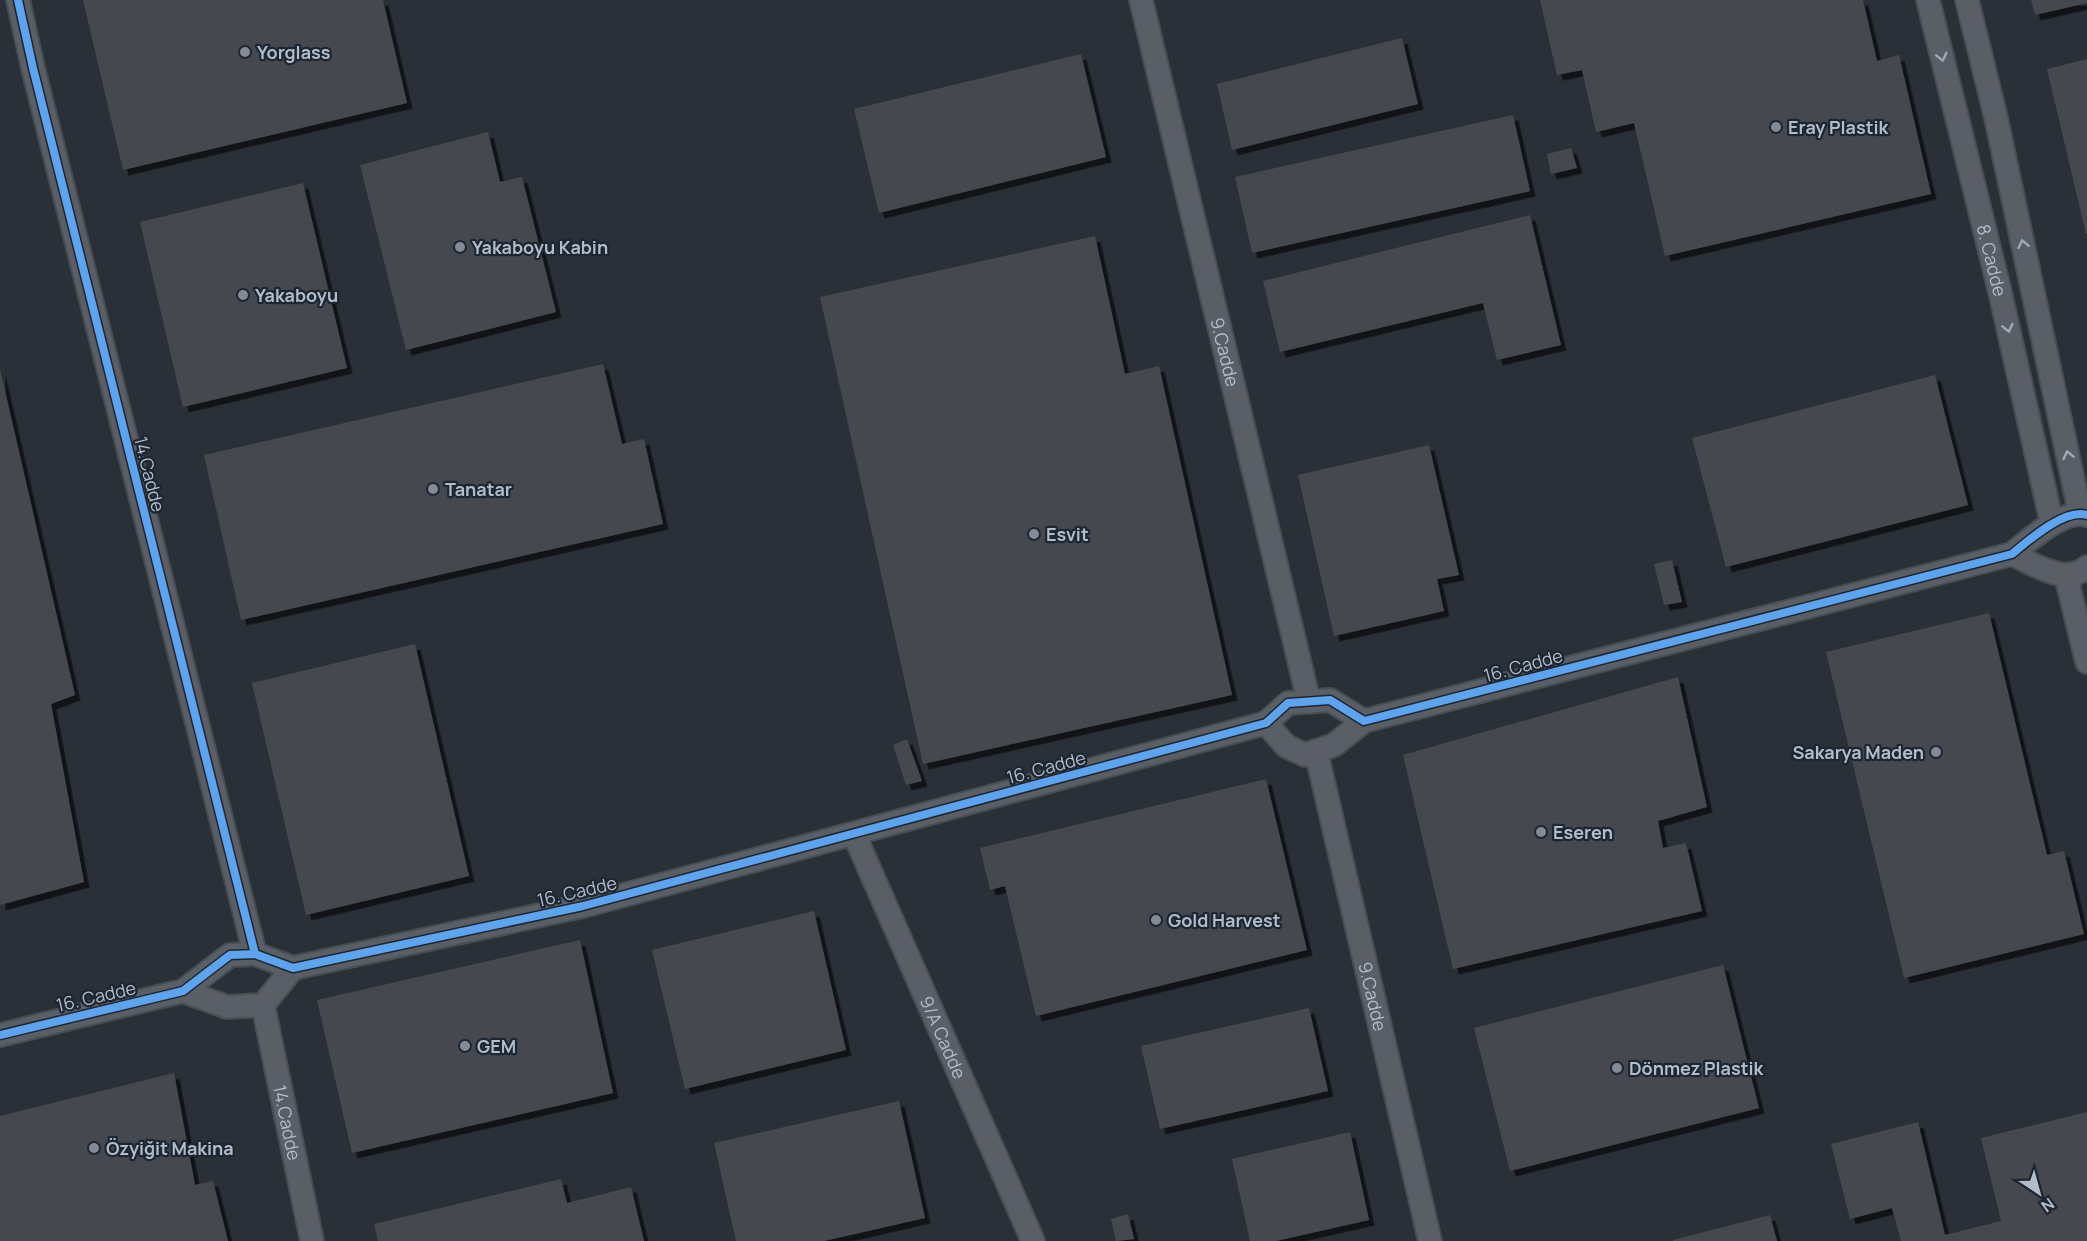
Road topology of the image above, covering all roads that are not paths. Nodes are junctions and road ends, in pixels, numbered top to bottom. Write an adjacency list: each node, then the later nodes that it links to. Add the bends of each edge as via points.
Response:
1 (18, 0): 15 (street, 14.Cadde)
2 (1142, 0): 10 (street, 9.Cadde)
3 (1928, 0): 6 (street, 8. Cadde, one-way to 6)
4 (1967, 0): 5 (street, 8. Cadde, one-way to 4)
5 (2083, 514): 6 (street, 16. Cadde)
6 (2052, 524): 7 (street, 16. Cadde)
7 (2012, 554): 8 (street, via 2044,569); 11 (street, 16. Cadde)
8 (2077, 572): 9 (street)
9 (2087, 662)
10 (1309, 702): 11 (street, 16. Cadde, via 1330,700); 12 (street, 16. Cadde, via 1288,703)
11 (1364, 721): 13 (street, via 1334,745)
12 (1266, 723): 13 (street, via 1286,746 1305,755); 14 (street, 16. Cadde)
13 (1316, 751): 22 (street, 9.Cadde)
14 (854, 834): 16 (street, 16. Cadde, via 583,906); 21 (street, 9/A Cadde)
15 (255, 954): 16 (street, 16. Cadde); 17 (street, 16. Cadde, via 230,955)
16 (292, 968): 18 (street)
17 (183, 991): 18 (street, via 227,1007); 19 (street, 16. Cadde)
18 (263, 1005): 20 (street, 14.Cadde)
19 (0, 1035)
20 (312, 1241)
21 (1033, 1241)
22 (1430, 1241)

